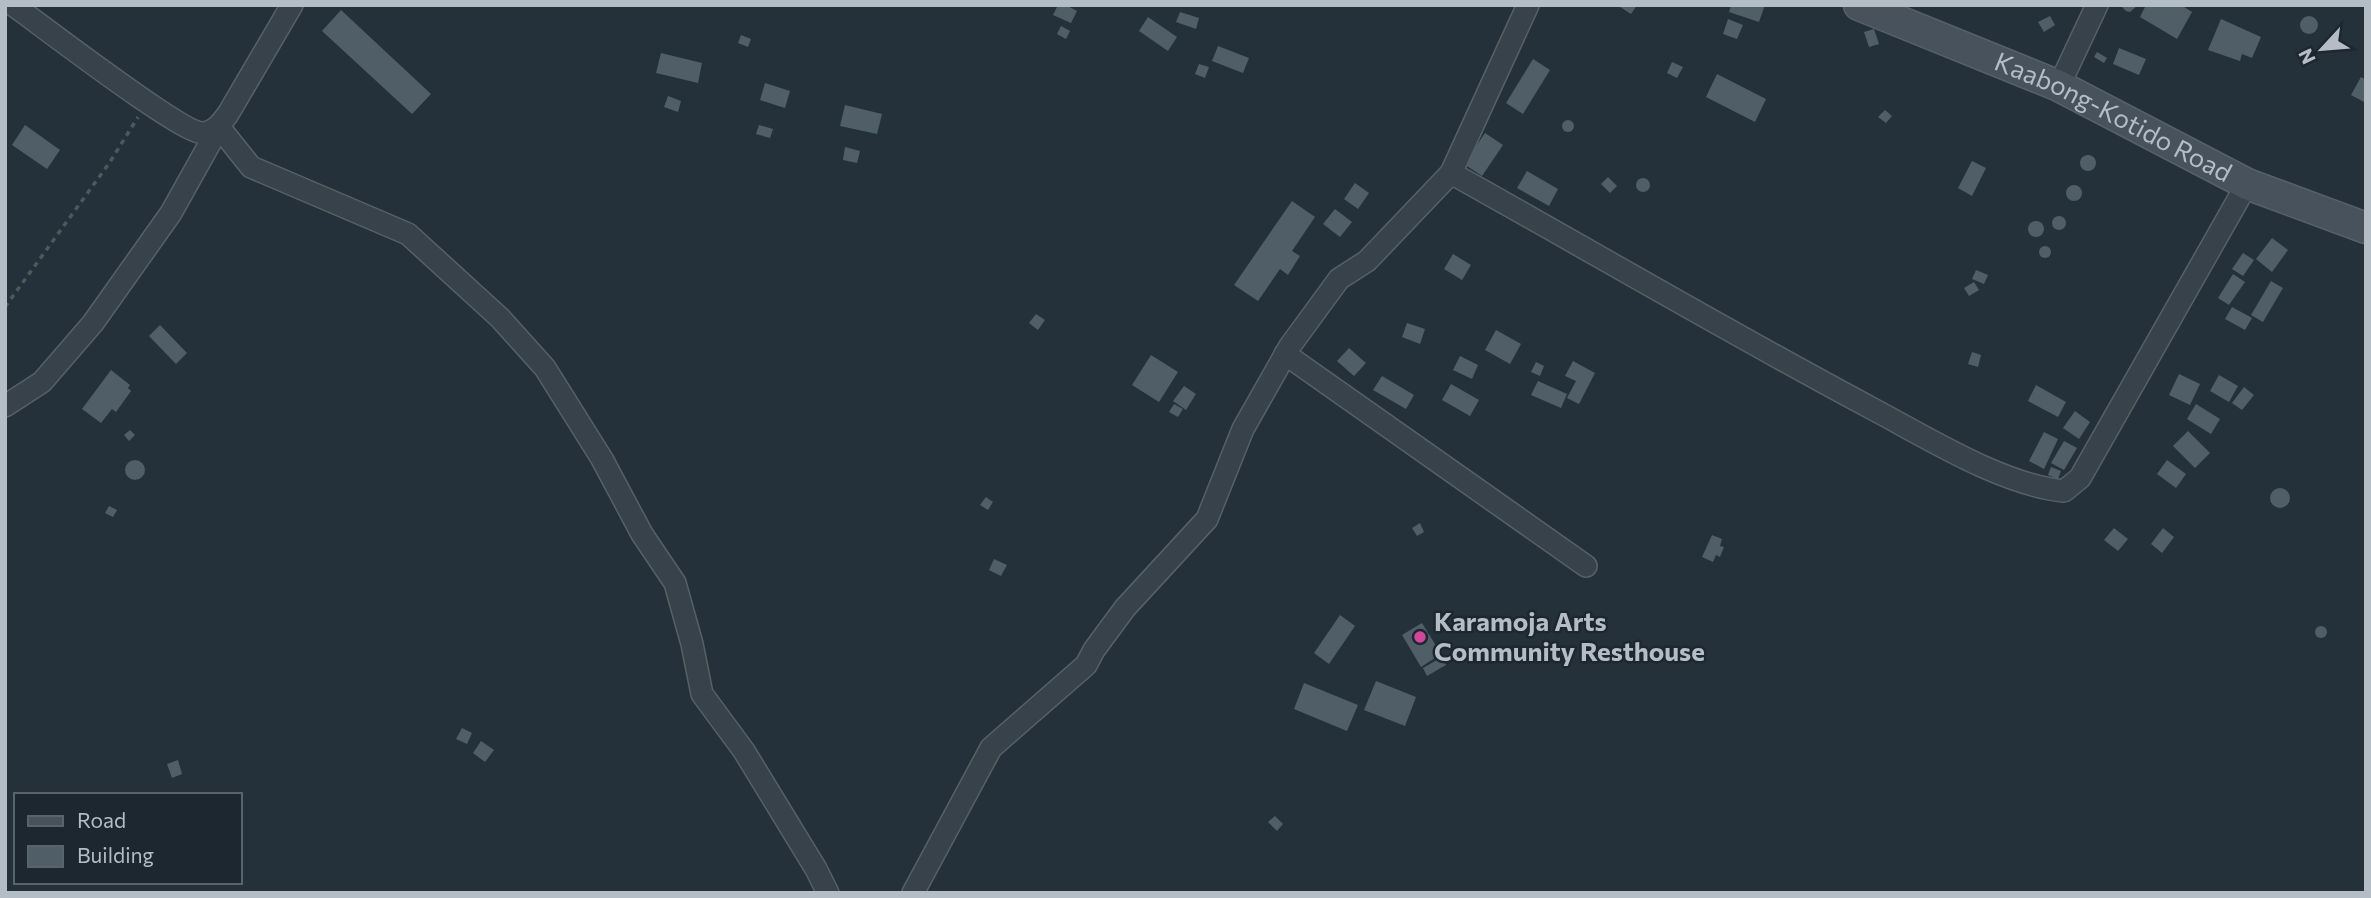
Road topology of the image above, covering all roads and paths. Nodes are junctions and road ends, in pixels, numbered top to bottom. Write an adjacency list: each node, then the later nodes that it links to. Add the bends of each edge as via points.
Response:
1 (13, 5): 7 (street)
2 (292, 5): 8 (street)
3 (1528, 5): 9 (street)
4 (1860, 5): 6 (main road, Kaabong-Kotido Road)
5 (2097, 5): 6 (street)
6 (2059, 86): 10 (main road, Kaabong-Kotido Road)
7 (148, 103): 8 (street, via 192,131); 12 (path)
8 (219, 127): 14 (street, via 171,213 93,324 42,382); 16 (street, via 251,167 408,234 500,318 545,368 675,583 702,694 744,751)
9 (1451, 173): 10 (street, via 1944,446 2023,484 2064,491 2080,478); 13 (street, via 1367,261 1339,278)
10 (2247, 184): 11 (main road, Kaabong-Kotido Road)
11 (2366, 228)
12 (5, 307)
13 (1285, 354): 15 (street); 17 (street, via 1243,429 1207,519 1125,608 1086,665 991,748)
14 (5, 406)
15 (1586, 566)
16 (828, 893)
17 (913, 893)

